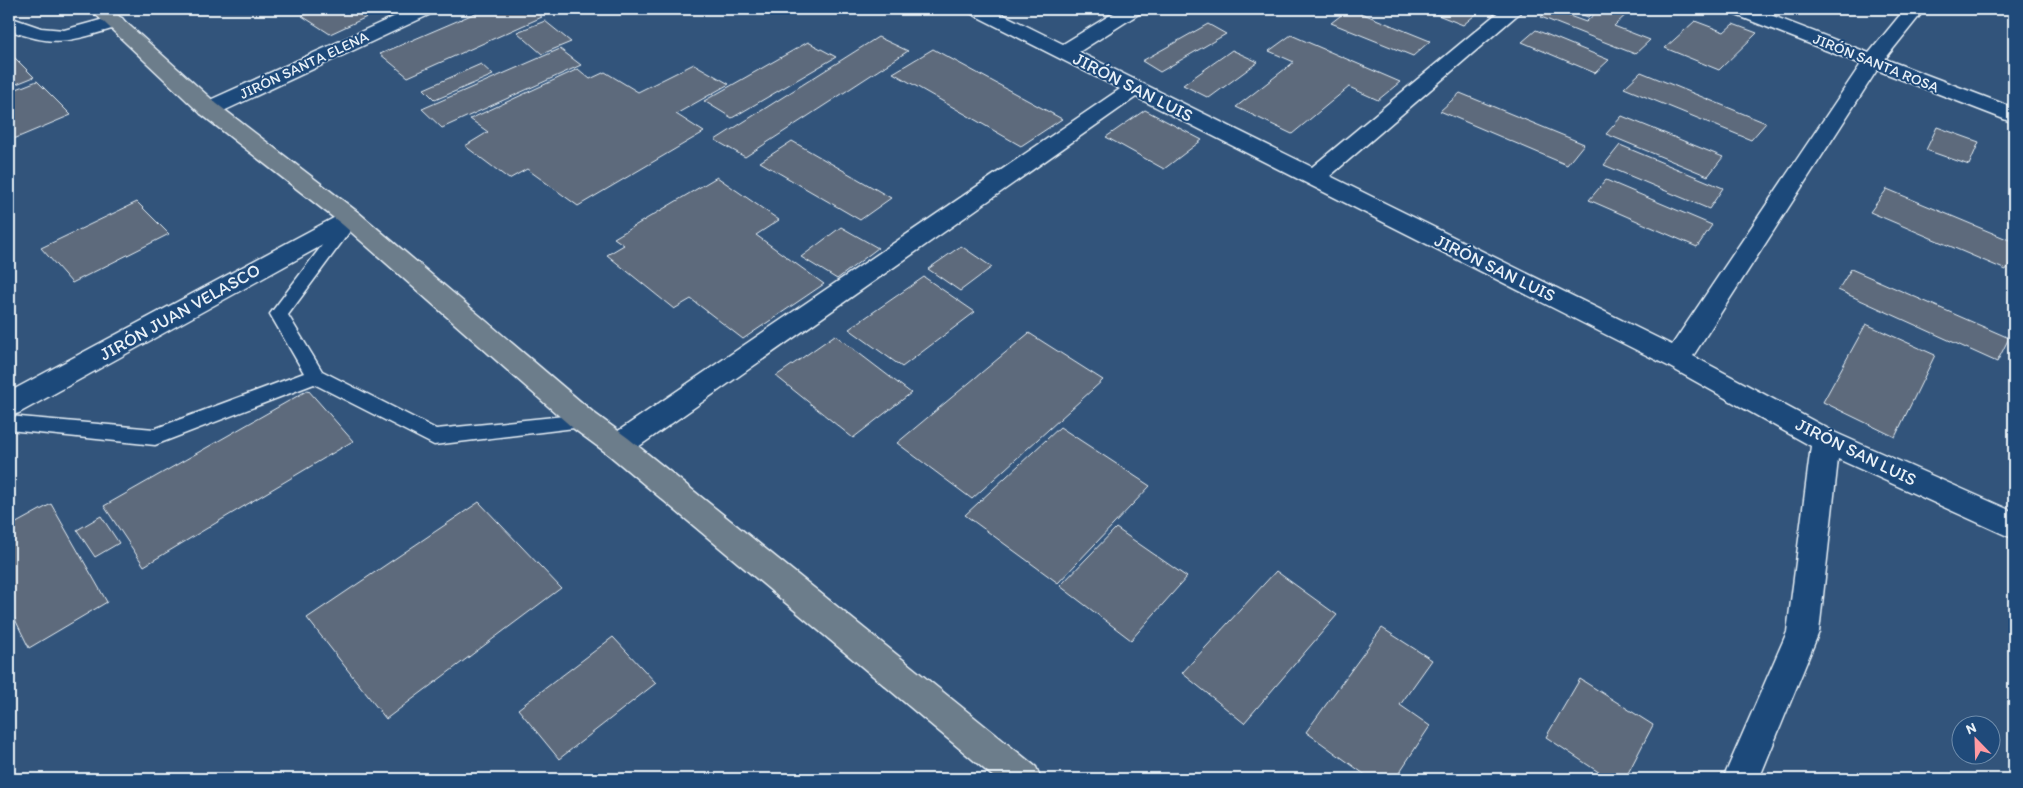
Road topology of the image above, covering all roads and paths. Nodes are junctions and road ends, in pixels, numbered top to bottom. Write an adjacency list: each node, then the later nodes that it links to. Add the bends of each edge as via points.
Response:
1 (426, 9): 12 (street, JIRÓN SANTA ELENA)
2 (977, 9): 9 (street, JIRÓN SAN LUIS)
3 (1133, 9): 9 (street)
4 (1514, 9): 14 (street)
5 (1738, 9): 10 (street, JIRÓN SANTA ROSA)
6 (1915, 9): 10 (street)
7 (107, 16): 8 (street, via 64,36 38,34); 12 (highway)
8 (9, 23)
9 (1065, 52): 11 (street, JIRÓN SAN LUIS)
10 (1873, 61): 13 (street, JIRÓN SANTA ROSA); 16 (street)
11 (1134, 88): 14 (street, JIRÓN SAN LUIS); 22 (street)
12 (208, 109): 15 (highway)
13 (2014, 116)
14 (1313, 178): 16 (street, JIRÓN SAN LUIS)
15 (351, 219): 17 (lane, via 279,314); 18 (street, JIRÓN JUAN VELASCO); 19 (highway)
16 (1678, 359): 21 (street, JIRÓN SAN LUIS)
17 (315, 376): 19 (lane, via 434,437); 20 (lane, via 155,437)
18 (9, 405)
19 (584, 421): 22 (highway)
20 (9, 423)
21 (1826, 441): 23 (street, JIRÓN SAN LUIS); 25 (street, via 1803,632)
22 (618, 446): 24 (highway)
23 (2014, 526)
24 (1023, 779)
25 (1741, 779)

